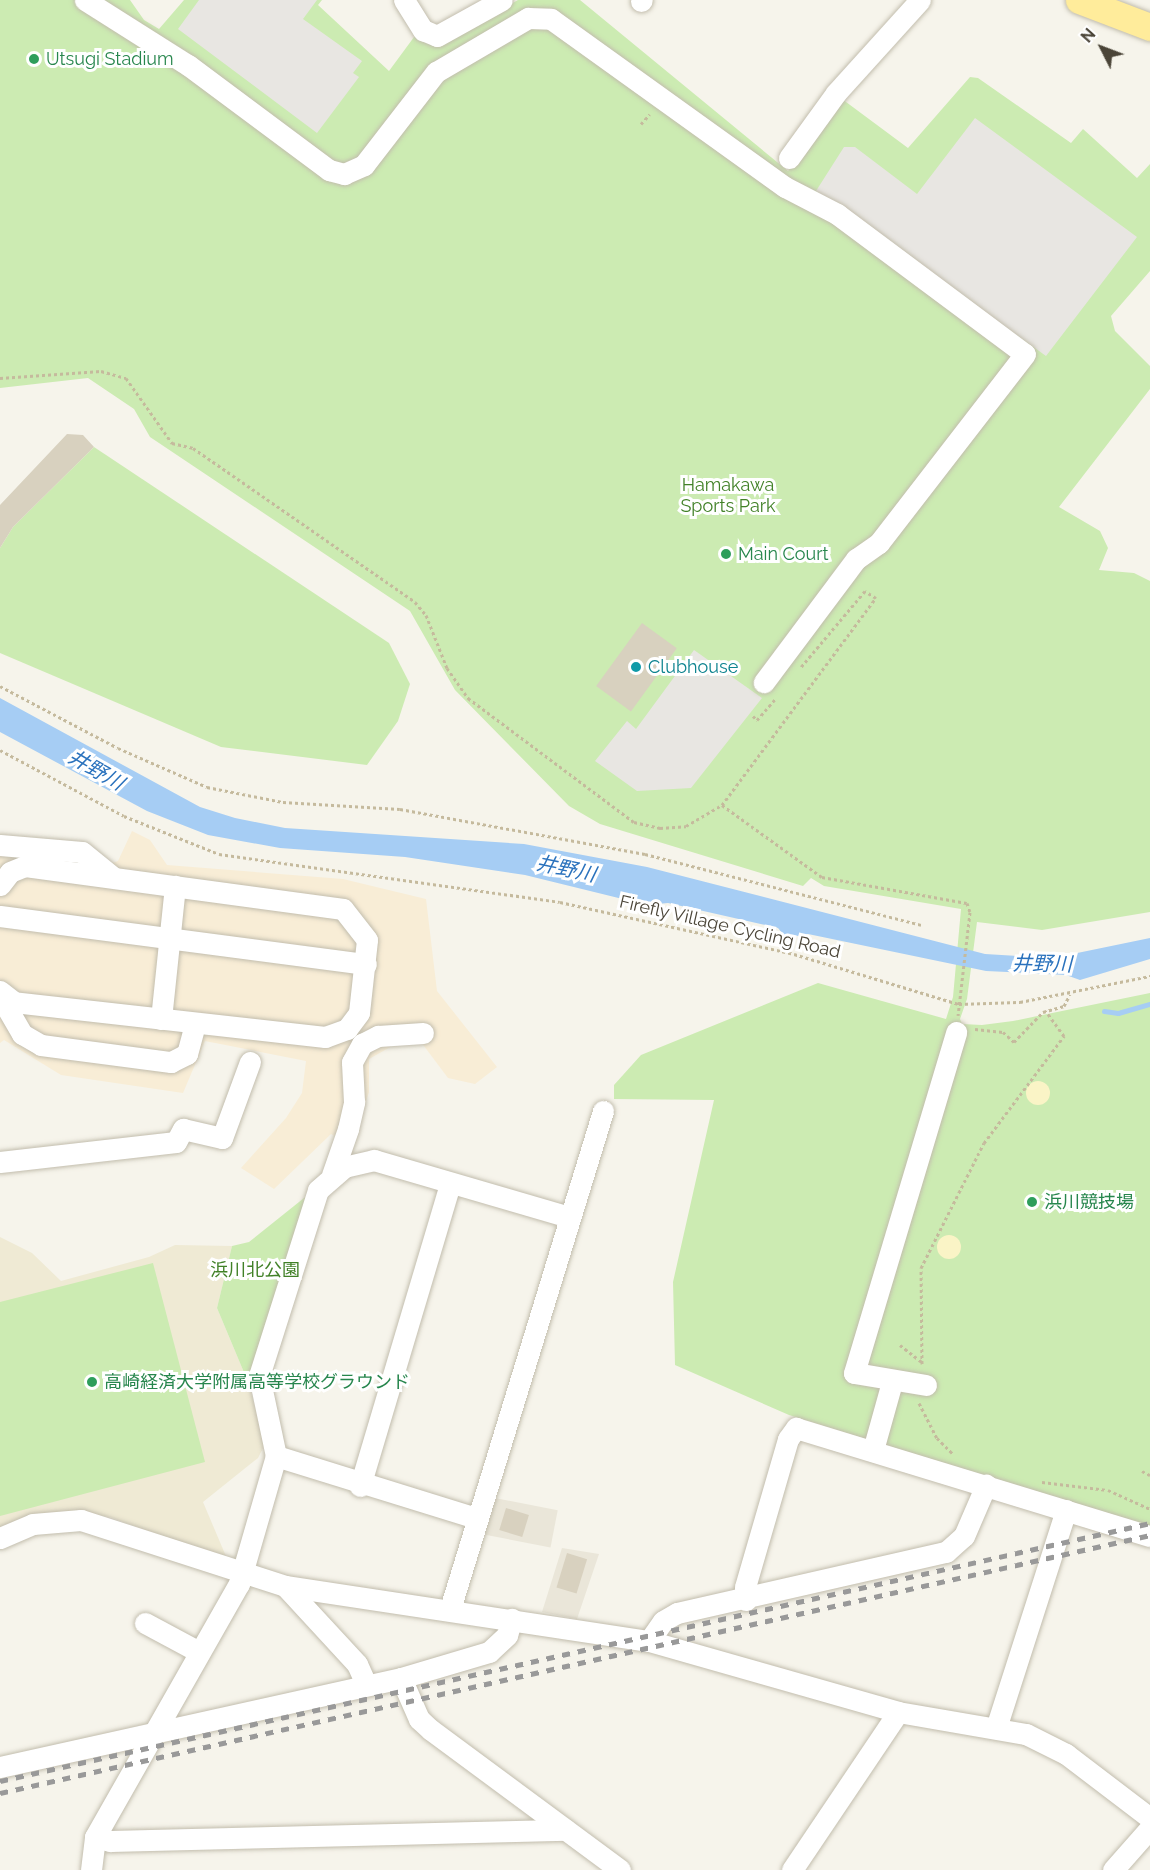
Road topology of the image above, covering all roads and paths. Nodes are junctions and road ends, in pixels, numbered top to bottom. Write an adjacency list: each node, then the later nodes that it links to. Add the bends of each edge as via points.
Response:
1 (85, 0): 11 (street, via 188,65 329,170 344,174 364,165 444,66 528,18 551,19 785,188 837,214 1025,354 879,543 856,559)
2 (404, 0): 3 (street, via 423,30 437,36)
3 (502, 0)
4 (920, 0): 7 (street, via 836,93)
5 (1079, 0): 6 (main road)
6 (1150, 27)
7 (789, 158)
8 (0, 378): 14 (path, via 101,371 126,378 172,443 193,448 415,602 426,615 447,668 468,698 634,822 660,828 686,826)
9 (794, 677): 14 (path, via 865,591 876,598)
10 (0, 686): 20 (path, via 118,748 207,787 284,802 400,809 645,854)
11 (772, 688): 12 (path, via 758,720)
12 (753, 716)
13 (0, 750): 27 (path, Firefly Village Cycling Road, via 124,816 219,854 560,902 794,954)
14 (722, 805): 27 (path, via 822,877 962,900 970,912)
15 (0, 845): 16 (street, via 82,852)
16 (115, 878): 17 (street, via 25,866 10,872); 18 (street)
17 (0, 885)
18 (175, 886): 21 (street); 22 (street, via 343,909 367,940)
19 (0, 916): 21 (street)
20 (921, 925)
21 (169, 938): 22 (street); 29 (street)
22 (366, 964): 30 (street, via 359,1013 337,1035)
23 (1150, 976): 25 (path, Firefly Village Cycling Road)
24 (0, 992): 29 (street, via 14,1002)
25 (1070, 993): 27 (path, Firefly Village Cycling Road, via 1020,1002); 28 (path, via 1064,1006)
26 (0, 996): 34 (street)
27 (959, 1004)
28 (1047, 1011): 32 (path, via 1014,1042 1003,1032); 42 (path, via 1064,1036 984,1143 921,1268)
29 (161, 1019): 30 (street)
30 (195, 1024): 34 (street, via 187,1053 171,1062 41,1045)
31 (0, 1030): 34 (street)
32 (956, 1032): 43 (street, via 854,1373)
33 (423, 1033): 38 (street, via 378,1036 362,1044 352,1062 354,1102)
34 (22, 1034)
35 (250, 1062): 37 (street, via 222,1138 183,1129 176,1142)
36 (603, 1111): 40 (street)
37 (0, 1162)
38 (332, 1175): 39 (street, via 357,1162 374,1160); 46 (street, via 313,1198 259,1376)
39 (450, 1184): 40 (street); 52 (street)
40 (569, 1217): 55 (street)
41 (900, 1345): 42 (path)
42 (922, 1362): 44 (path)
43 (892, 1382): 44 (street); 45 (street)
44 (922, 1385): 47 (path, via 924,1417 937,1438)
45 (873, 1450): 51 (street); 60 (street, via 796,1428 788,1439 745,1587)
46 (276, 1456): 52 (street); 58 (street)
47 (957, 1456)
48 (1142, 1470): 49 (path)
49 (1150, 1474)
50 (1034, 1480): 53 (path, via 1080,1483)
51 (986, 1485): 54 (street); 60 (street, via 957,1547)
52 (360, 1486): 55 (street)
53 (1150, 1509)
54 (1066, 1510): 56 (street); 69 (street)
55 (476, 1518): 61 (street)
56 (1150, 1536)
57 (0, 1538): 58 (street, via 33,1524 81,1520)
58 (242, 1571): 59 (street); 65 (street)
59 (285, 1586): 61 (street); 67 (street, via 357,1664)
60 (746, 1600): 64 (street, via 677,1613 663,1621)
61 (450, 1609): 62 (street)
62 (512, 1619): 64 (street); 66 (street, via 507,1635 489,1652)
63 (145, 1623): 65 (street)
64 (649, 1641): 68 (street)
65 (199, 1652): 70 (street)
66 (400, 1678): 67 (street); 74 (street, via 419,1719 431,1730)
67 (366, 1684): 70 (street)
68 (898, 1712): 69 (street); 78 (street)
69 (996, 1728): 72 (street, via 1050,1744)
70 (152, 1732): 71 (street); 75 (street)
71 (0, 1767)
72 (1150, 1818)
73 (1150, 1828): 79 (street)
74 (566, 1830): 75 (street, via 122,1841); 77 (street)
75 (95, 1837): 76 (street)
76 (91, 1870)
77 (620, 1870)
78 (792, 1870)
79 (1113, 1870)

